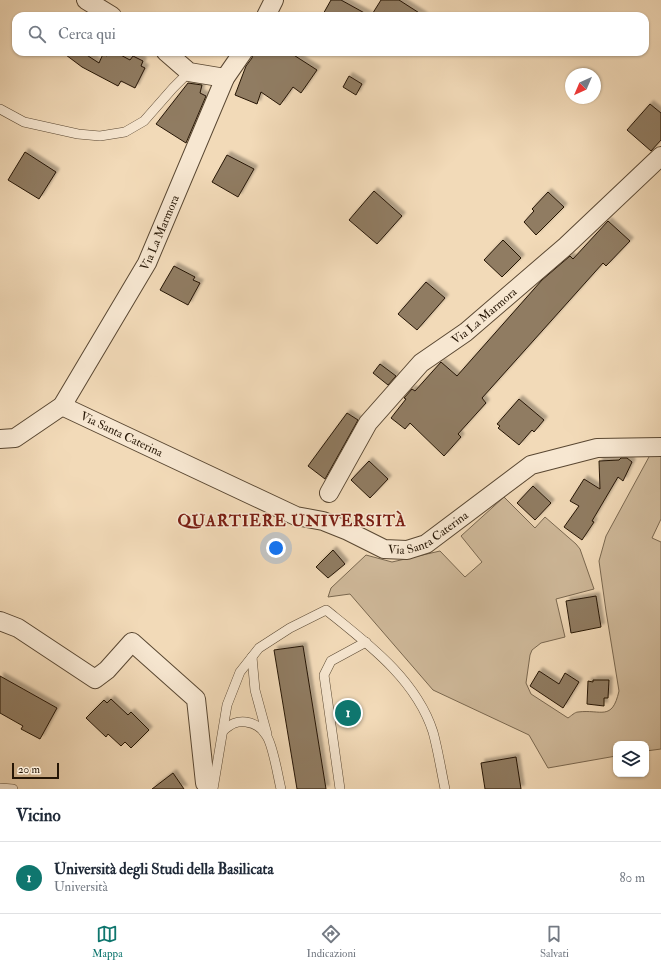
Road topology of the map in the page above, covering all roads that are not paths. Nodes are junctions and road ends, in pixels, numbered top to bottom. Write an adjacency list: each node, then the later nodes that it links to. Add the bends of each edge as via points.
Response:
1 (86, 0): 3 (street)
2 (274, 0): 4 (street)
3 (106, 12)
4 (268, 12)
5 (171, 56): 7 (street)
6 (240, 56): 8 (street, Via La Marmora)
7 (189, 72): 8 (street); 9 (lane, via 144,121 124,132 100,136 78,134 24,122)
8 (225, 78): 11 (street, Via La Marmora, via 147,263)
9 (0, 109)
10 (661, 156): 14 (street, Via La Marmora, via 566,246 466,332 420,363 368,423)
11 (62, 406): 12 (street, via 15,438); 13 (street, Via Santa Caterina, via 296,516 323,521 384,549 407,550 426,544 531,465 596,448)
12 (0, 439)
13 (661, 447)
14 (329, 493)
15 (0, 621): 20 (street, via 18,628 95,679 107,670 132,642 196,699)
16 (366, 642): 17 (lane, via 326,610 290,628 259,648); 21 (lane, via 404,680 418,701 433,732); 25 (lane, via 332,661 324,675)
17 (252, 657): 18 (lane, via 240,672 227,705); 19 (lane, via 255,690)
18 (224, 730): 19 (lane, via 239,721 250,722); 20 (lane)
19 (267, 736): 24 (lane)
20 (209, 786)
21 (444, 787)
22 (0, 788): 23 (lane)
23 (13, 789)
24 (281, 789)
25 (340, 789)

